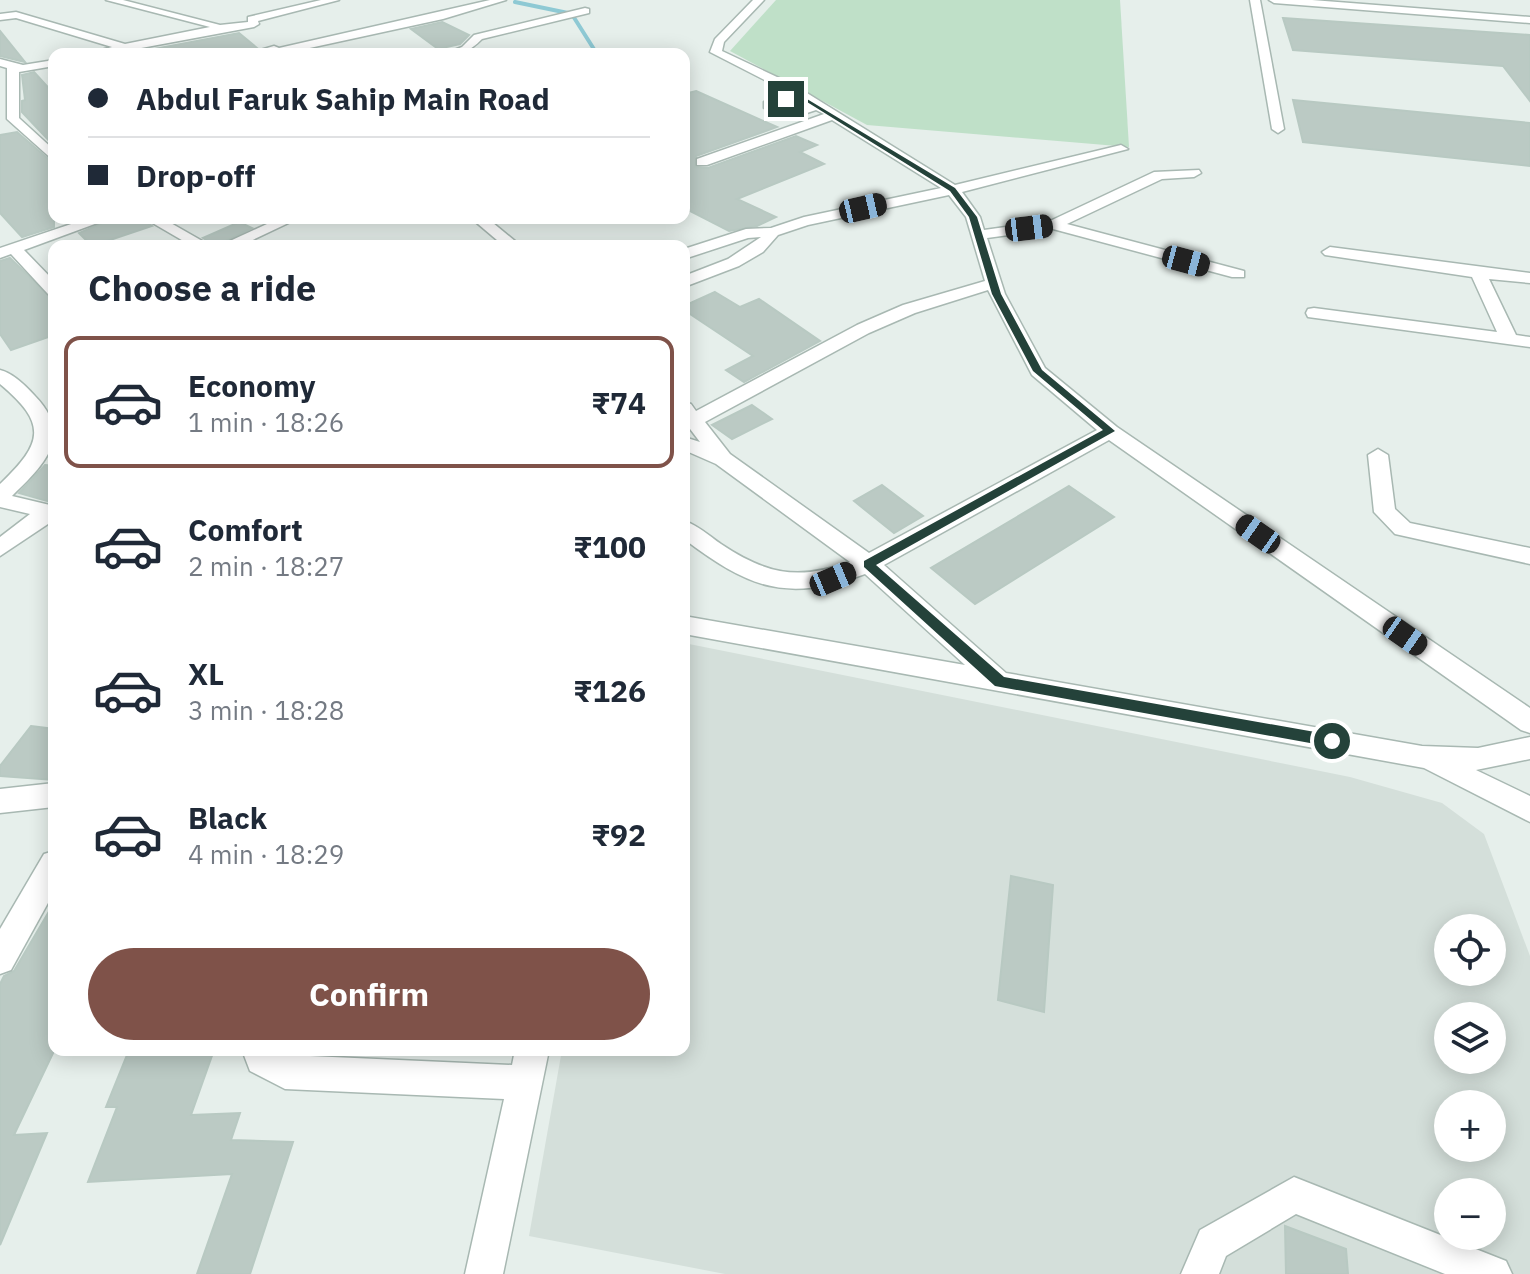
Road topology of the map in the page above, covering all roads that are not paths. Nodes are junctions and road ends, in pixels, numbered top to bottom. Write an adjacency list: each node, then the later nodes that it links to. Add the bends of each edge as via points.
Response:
1 (111, 0): 15 (street)
2 (334, 0): 7 (street)
3 (496, 0): 10 (street)
4 (759, 0): 27 (street, via 719,41 716,52)
5 (1255, 0): 31 (street)
6 (1277, 0): 12 (street)
7 (307, 2): 14 (street, via 252,19)
8 (19, 11): 11 (street); 16 (street); 19 (street)
9 (585, 11): 18 (street)
10 (443, 16): 13 (street); 22 (street)
11 (0, 17)
12 (1530, 20)
13 (455, 23)
14 (254, 24): 15 (street); 21 (street)
15 (225, 27): 20 (street)
16 (0, 30)
17 (466, 30): 18 (street)
18 (478, 37): 23 (street)
19 (122, 48)
20 (136, 48)
21 (274, 48)
22 (290, 48)
23 (470, 48)
24 (0, 62): 26 (street)
25 (48, 64): 26 (street)
26 (13, 68): 30 (street)
27 (800, 94): 28 (street); 28 (street, via 768,105 789,115)
28 (817, 105): 29 (street)
29 (834, 115): 34 (street); 36 (street)
30 (7, 120): 33 (street)
31 (1278, 129)
32 (1121, 149): 36 (street)
33 (48, 152)
34 (702, 162)
35 (1194, 173): 42 (street, via 1159,175)
36 (953, 190): 44 (street); 45 (street)
37 (86, 224): 49 (street)
38 (164, 224): 43 (street)
39 (174, 224): 43 (street)
40 (278, 224): 47 (street)
41 (486, 224): 48 (street)
42 (1053, 225): 45 (street); 53 (street)
43 (169, 226): 46 (street)
44 (773, 232): 50 (street, via 746,234); 55 (street, via 732,264)
45 (979, 235): 56 (street)
46 (193, 240)
47 (241, 240)
48 (506, 240)
49 (7, 250): 57 (street)
50 (690, 252)
51 (1330, 252): 52 (street)
52 (1478, 273): 54 (street); 59 (street)
53 (1238, 274)
54 (1530, 278)
55 (690, 280)
56 (994, 283): 62 (street, via 909,309); 63 (street, via 1038,371)
57 (48, 286)
58 (1314, 313): 59 (street)
59 (1509, 339): 60 (street)
60 (1530, 342)
61 (0, 375): 67 (street, via 42,413 46,432 44,450)
62 (690, 414): 66 (street)
63 (1110, 431): 73 (street); 76 (street)
64 (690, 445): 66 (street)
65 (1378, 455): 72 (street, via 1385,512 1403,529)
66 (723, 459): 73 (street)
67 (0, 498): 68 (street)
68 (48, 511)
69 (48, 514): 71 (street)
70 (690, 532): 73 (street, via 761,576 798,584 833,579)
71 (0, 548)
72 (1530, 556)
73 (868, 564): 75 (street)
74 (690, 626): 75 (street)
75 (1000, 682): 78 (street)
76 (1530, 722)
77 (1530, 748): 78 (street, via 1478,759)
78 (1422, 757): 81 (street)
79 (48, 796): 80 (street)
80 (0, 801)
81 (1530, 810)
82 (48, 875): 83 (street)
83 (0, 959)
84 (261, 1056): 85 (street, via 285,1072)
85 (528, 1067): 86 (street)
86 (484, 1274)
87 (1200, 1274): 88 (street, via 1213,1243 1294,1195)
88 (1493, 1274)

